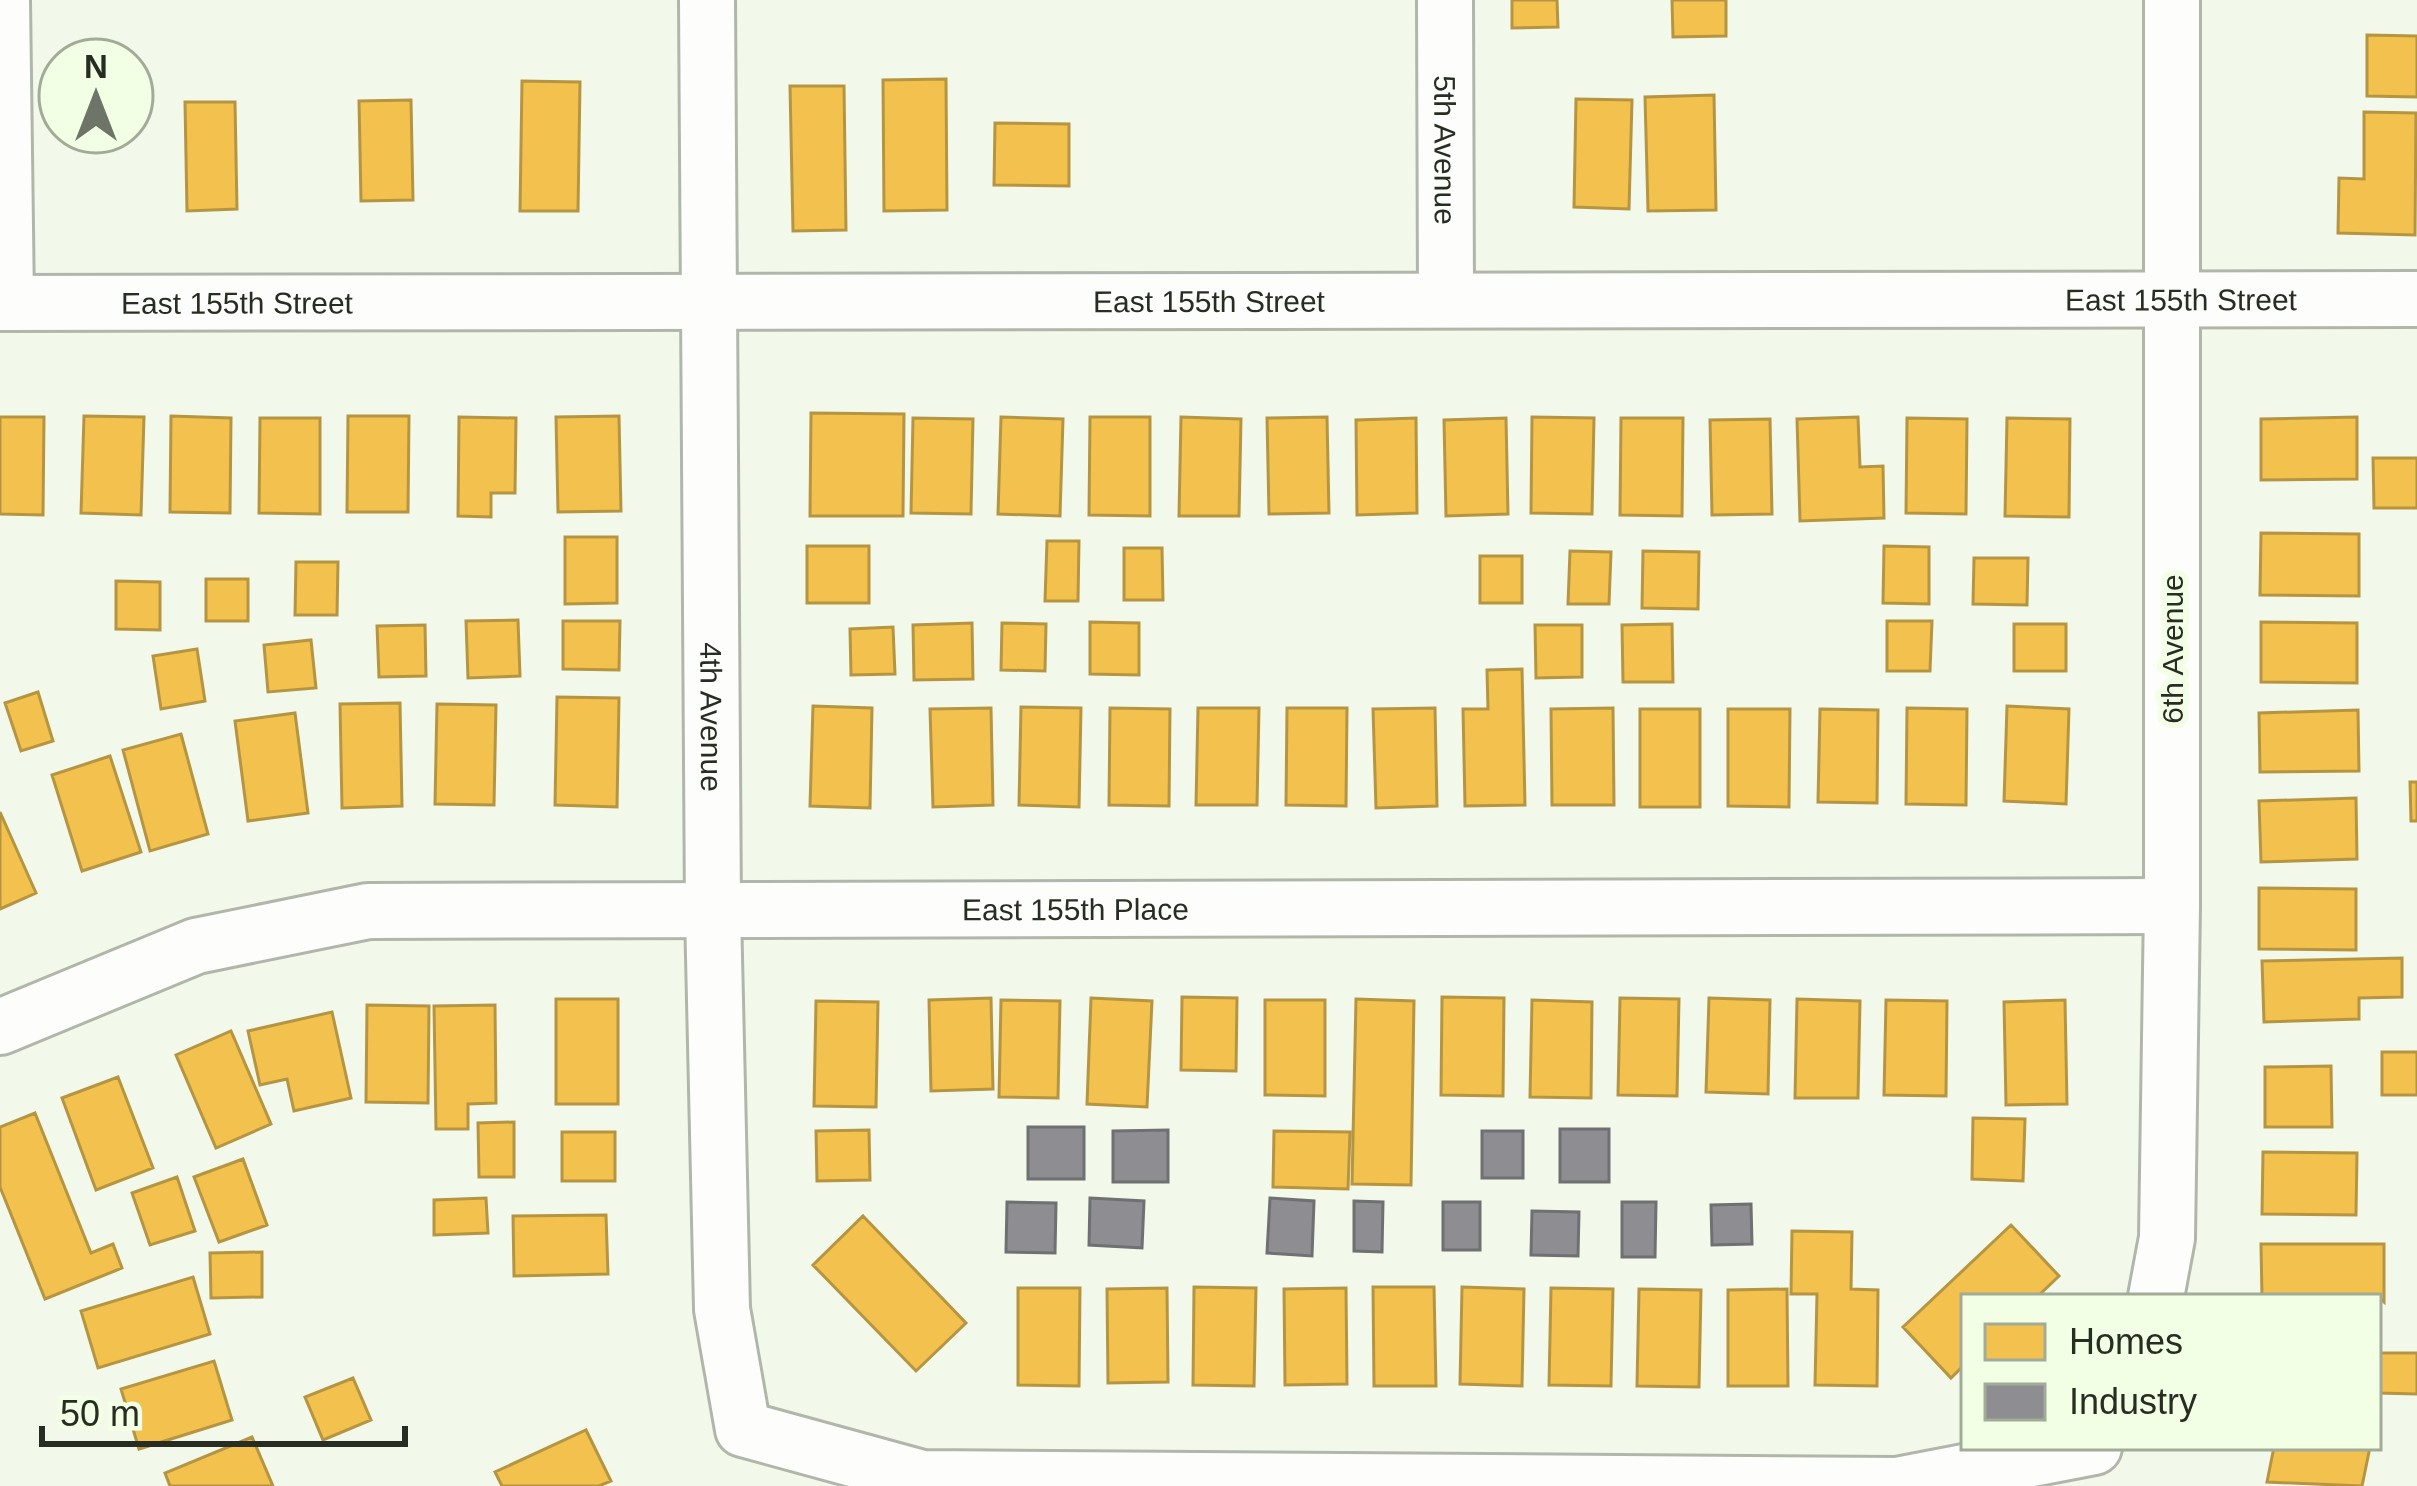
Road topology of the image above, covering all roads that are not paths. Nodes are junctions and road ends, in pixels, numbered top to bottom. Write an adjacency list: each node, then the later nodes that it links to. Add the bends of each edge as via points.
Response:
1 (2, 0): 9 (street)
2 (707, 0): 8 (street, 4th Avenue)
3 (1445, 0): 6 (street, 5th Avenue)
4 (2172, 0): 5 (street, 6th Avenue)
5 (2173, 298): 6 (street, East 155th Street); 7 (street, East 155th Street); 10 (street, 6th Avenue)
6 (1447, 299): 8 (street, East 155th Street)
7 (2417, 299)
8 (709, 301): 9 (street, East 155th Street); 11 (street, 4th Avenue)
9 (3, 303)
10 (2172, 906): 11 (street, East 155th Place); 13 (street, 6th Avenue, via 2167,1238)
11 (713, 912): 12 (street, East 155th Place, via 368,911 196,946); 14 (street, 4th Avenue, via 722,1309 743,1429 922,1478 1897,1485)
12 (0, 1028)
13 (2157, 1294)
14 (2078, 1450)

